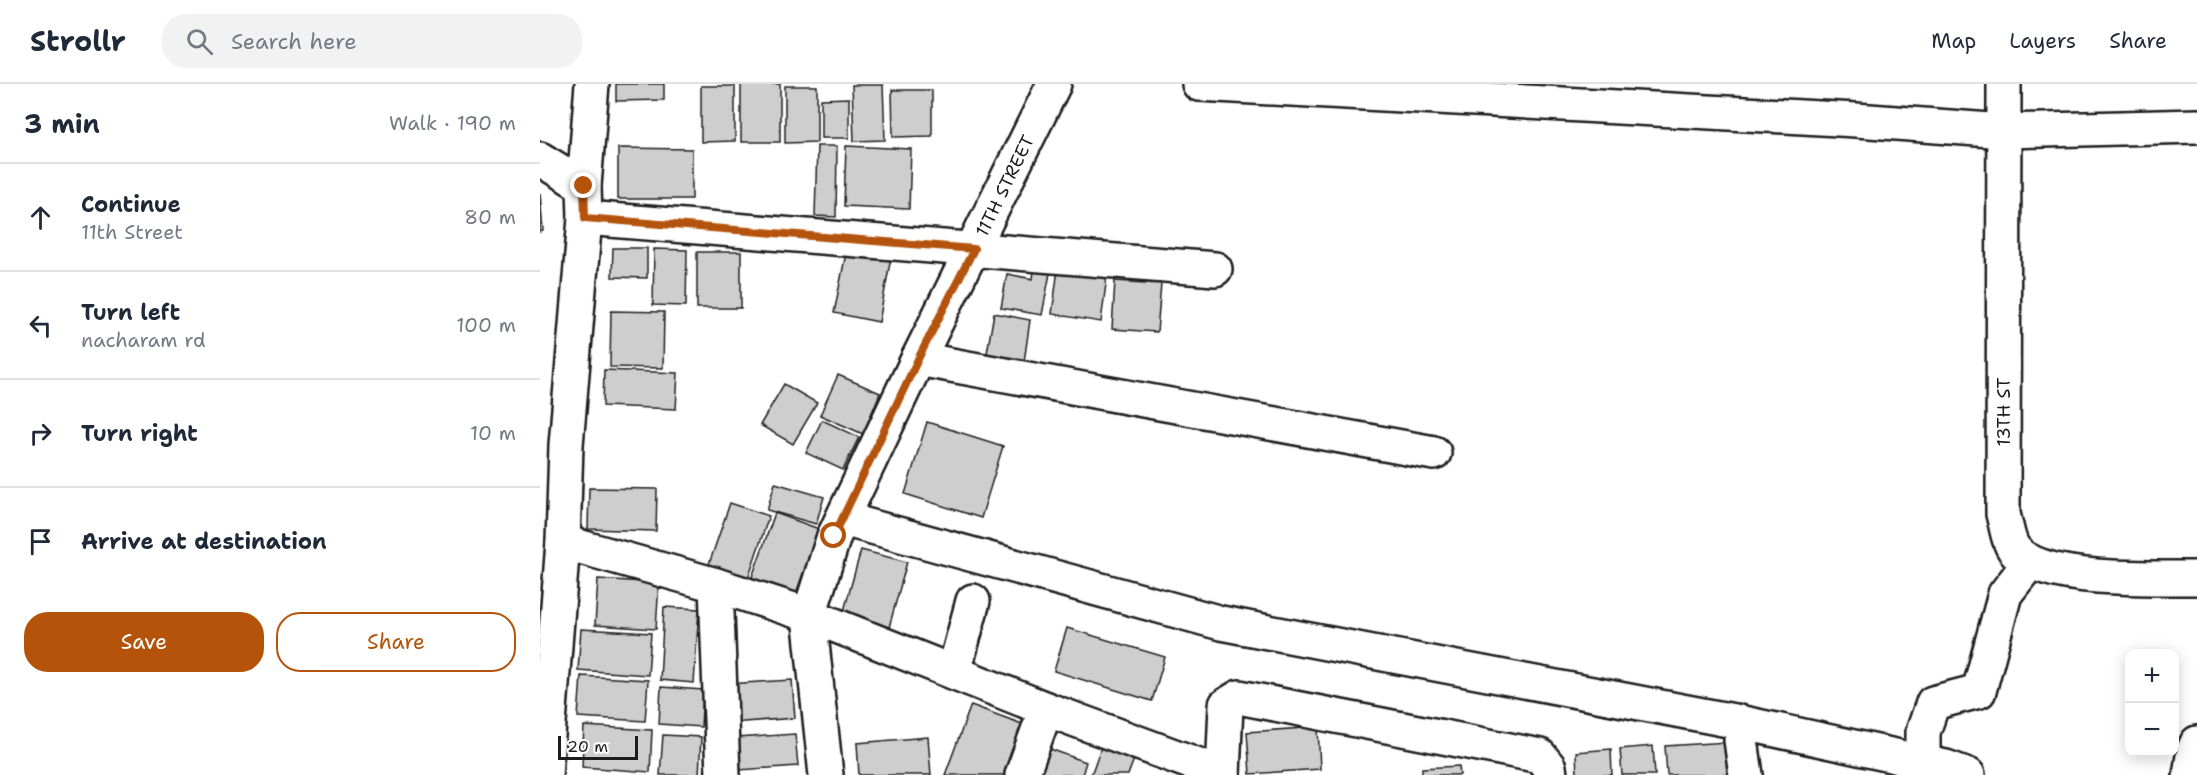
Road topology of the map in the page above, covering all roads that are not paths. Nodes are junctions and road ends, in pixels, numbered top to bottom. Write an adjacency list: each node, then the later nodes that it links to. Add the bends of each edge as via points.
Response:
1 (592, 84): 9 (street)
2 (1054, 84): 10 (street, 11TH STREET)
3 (1199, 84): 5 (street)
4 (2004, 84): 7 (street, 13TH ST)
5 (1286, 87): 7 (street)
6 (2197, 126): 7 (street)
7 (2004, 131): 17 (street, 13TH ST, via 2003,514 2013,548)
8 (540, 159): 9 (street)
9 (584, 202): 10 (street); 13 (street)
10 (974, 249): 11 (street); 12 (street, 11TH STREET)
11 (1215, 269)
12 (918, 359): 14 (street); 15 (street, 11TH STREET)
13 (553, 444): 16 (street)
14 (1434, 453)
15 (843, 519): 21 (street, 11TH STREET); 26 (street, via 1221,623 1739,722)
16 (563, 542): 19 (street); 27 (street)
17 (2030, 562): 18 (street, via 2076,575); 26 (street, via 2005,594 1978,691 1933,703 1923,732)
18 (2197, 578)
19 (716, 585): 21 (street); 28 (street)
20 (973, 601): 22 (street)
21 (808, 615): 22 (street); 29 (street)
22 (954, 672): 23 (street)
23 (1046, 709): 30 (street); 31 (street)
24 (1742, 740): 33 (street)
25 (2197, 743): 35 (street)
26 (1923, 762): 34 (street)
27 (545, 775)
28 (723, 775)
29 (826, 775)
30 (1022, 775)
31 (1223, 775): 32 (street, via 1226,705 1239,697 1540,756 1546,760)
32 (1550, 775)
33 (1746, 775)
34 (1968, 775)
35 (2190, 775)

